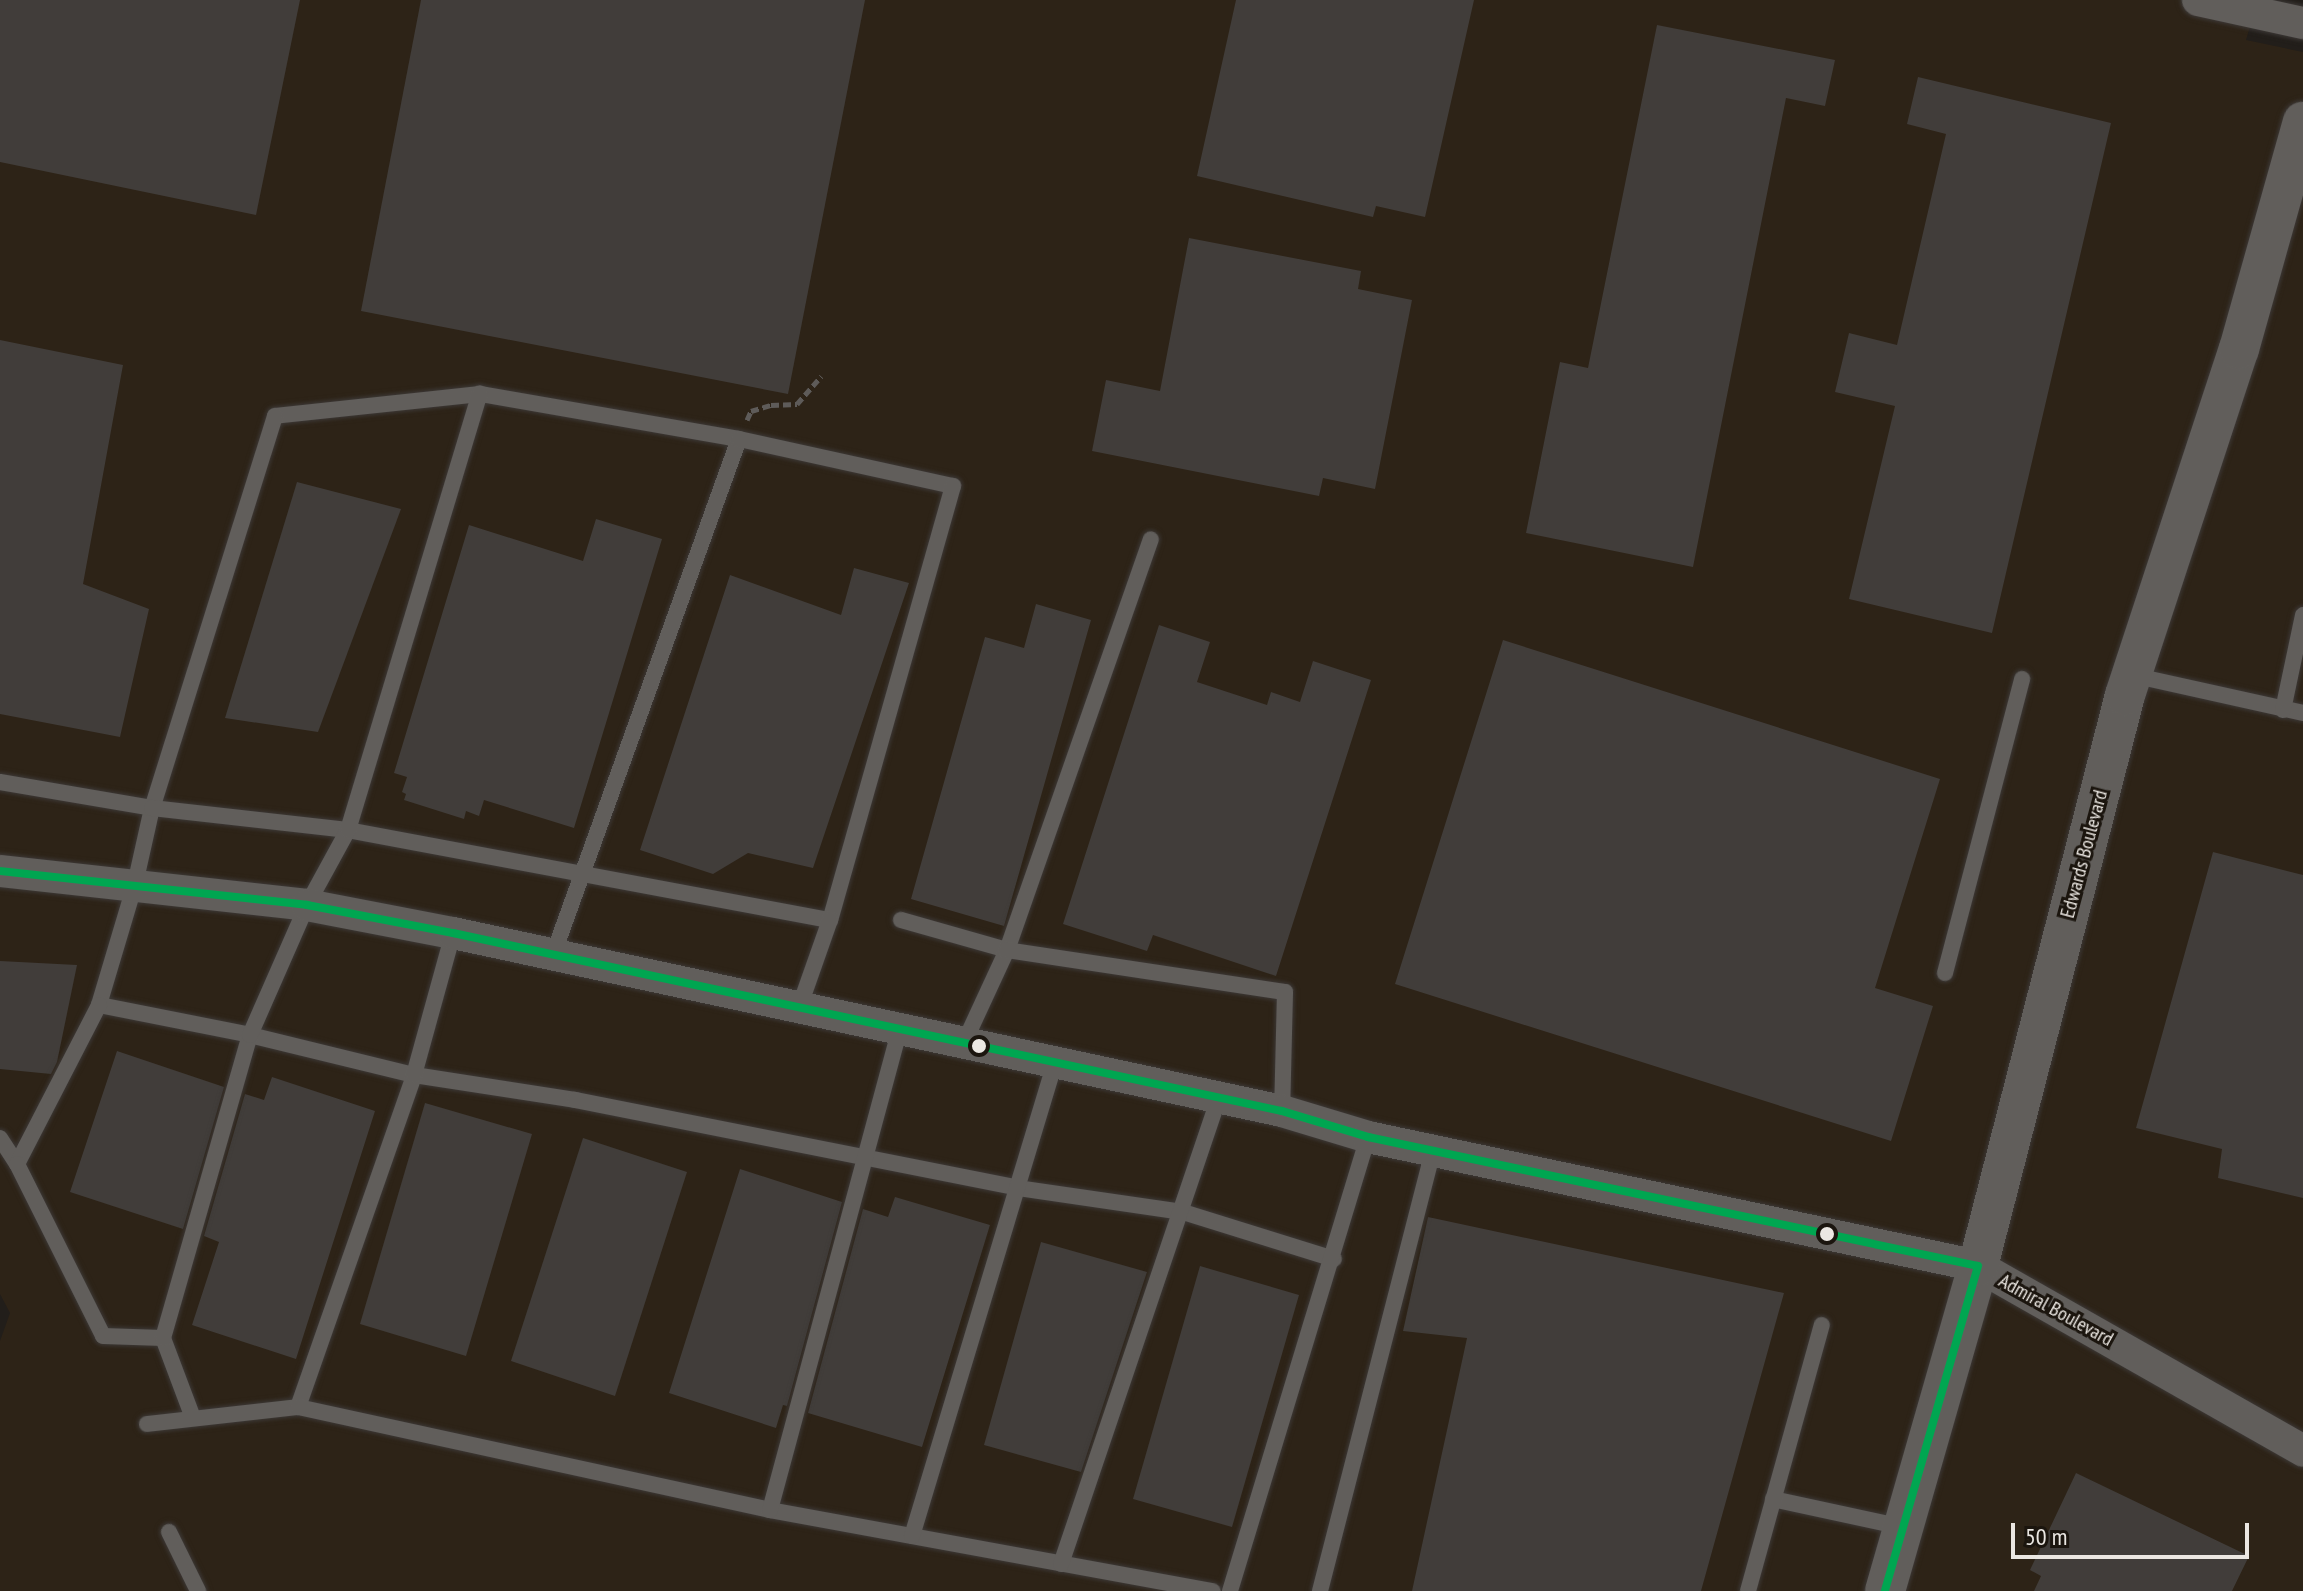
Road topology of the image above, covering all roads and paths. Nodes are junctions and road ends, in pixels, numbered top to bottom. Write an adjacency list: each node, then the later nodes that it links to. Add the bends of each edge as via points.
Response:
1 (2198, 0): 2 (street)
2 (2303, 23)
3 (2303, 122): 9 (street, Edwards Boulevard, via 2239,349)
4 (821, 376): 6 (path, via 797,404 751,411)
5 (480, 394): 6 (lane); 14 (lane, via 275,416); 15 (lane)
6 (739, 439): 17 (lane); 20 (lane, via 953,486)
7 (1151, 539): 23 (lane)
8 (2303, 615): 11 (lane)
9 (2132, 675): 11 (lane); 43 (street, Edwards Boulevard)
10 (2022, 679): 25 (lane)
11 (2283, 710): 12 (lane)
12 (2303, 713)
13 (0, 782): 14 (lane)
14 (152, 808): 15 (lane); 18 (lane)
15 (348, 830): 17 (lane); 19 (lane)
16 (0, 871): 18 (street, Admiral Boulevard)
17 (582, 873): 20 (lane); 24 (lane)
18 (135, 884): 19 (street, Admiral Boulevard); 26 (lane)
19 (307, 905): 22 (street, Admiral Boulevard); 29 (lane)
20 (830, 920): 27 (lane)
21 (901, 920): 23 (lane)
22 (453, 933): 24 (street, Admiral Boulevard); 32 (lane)
23 (1007, 950): 30 (lane); 34 (lane, via 1285,992)
24 (553, 955): 27 (street, Admiral Boulevard)
25 (1945, 973)
26 (99, 1005): 29 (lane); 39 (lane)
27 (799, 1008): 28 (street, Admiral Boulevard)
28 (900, 1029): 30 (street, Admiral Boulevard); 38 (lane)
29 (250, 1035): 32 (lane); 45 (lane)
30 (964, 1043): 31 (street, Admiral Boulevard)
31 (1055, 1062): 33 (street, Admiral Boulevard); 40 (lane)
32 (414, 1075): 38 (lane, via 567,1098); 46 (lane)
33 (1219, 1098): 34 (street, Admiral Boulevard); 41 (lane)
34 (1282, 1111): 35 (street, Admiral Boulevard)
35 (1368, 1137): 37 (street, Admiral Boulevard); 42 (lane)
36 (0, 1138): 39 (lane)
37 (1433, 1151): 43 (street, Admiral Boulevard); 59 (lane)
38 (865, 1157): 40 (lane); 51 (lane)
39 (17, 1164): 45 (lane, via 103,1336)
40 (1018, 1188): 41 (lane); 54 (lane)
41 (1183, 1212): 42 (lane); 55 (lane)
42 (1334, 1259): 58 (lane)
43 (1978, 1266): 49 (street, Admiral Boulevard); 52 (street, Edwards Boulevard)
44 (1822, 1325): 50 (lane)
45 (163, 1338): 47 (lane)
46 (298, 1407): 47 (lane); 51 (lane)
47 (193, 1418): 48 (lane)
48 (147, 1424)
49 (2303, 1451)
50 (1773, 1499): 52 (lane); 60 (lane)
51 (770, 1510): 54 (lane)
52 (1902, 1527): 61 (street, Edwards Boulevard)
53 (169, 1532): 56 (lane)
54 (912, 1536): 55 (lane)
55 (1061, 1564): 57 (lane)
56 (198, 1591)
57 (1213, 1591)
58 (1230, 1591)
59 (1320, 1591)
60 (1748, 1591)
61 (1885, 1591)

